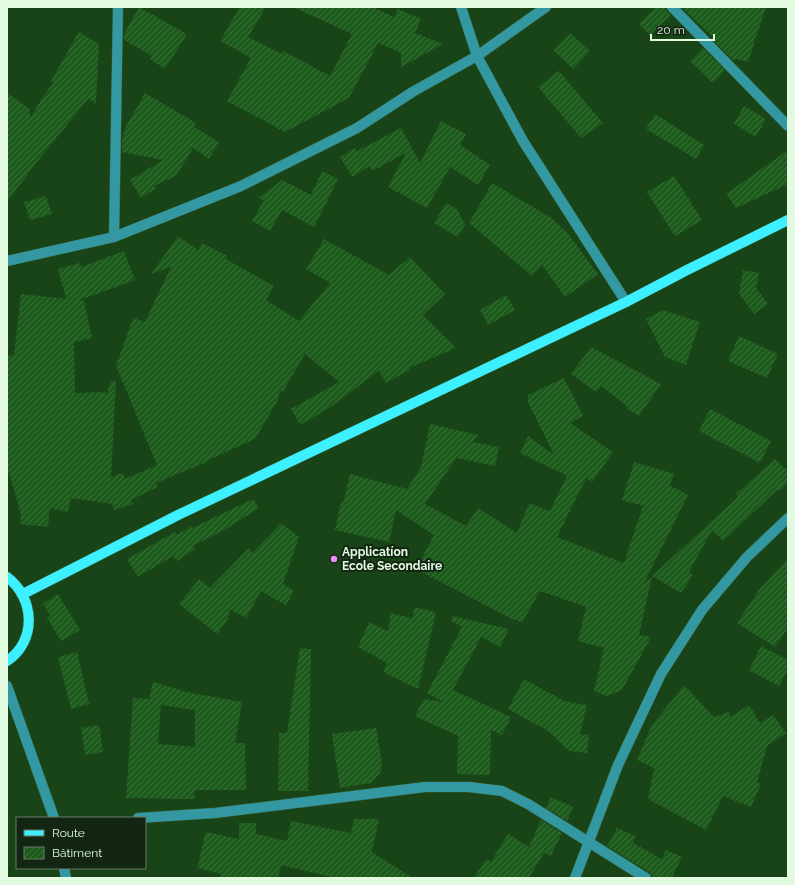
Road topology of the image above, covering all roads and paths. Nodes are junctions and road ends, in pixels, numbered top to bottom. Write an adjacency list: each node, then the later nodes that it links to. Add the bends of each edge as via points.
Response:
1 (118, 7): 8 (street)
2 (461, 7): 5 (street)
3 (546, 7): 5 (street)
4 (672, 7): 6 (street)
5 (477, 56): 8 (street, via 414,91 357,128 241,186); 10 (street, via 523,141)
6 (788, 126)
7 (788, 220): 10 (main road)
8 (114, 237): 9 (street)
9 (7, 261)
10 (626, 302): 13 (main road, via 178,515)
11 (788, 518): 18 (street, via 747,557 702,610 661,674 618,765)
12 (7, 577): 13 (main road)
13 (23, 594): 14 (main road, via 29,610 29,627 24,643 14,657)
14 (7, 661)
15 (7, 686): 16 (street)
16 (54, 817)
17 (146, 817): 18 (street, via 215,813 425,787 469,787 502,791 528,804)
18 (589, 844): 19 (street); 20 (street)
19 (575, 878)
20 (646, 878)

